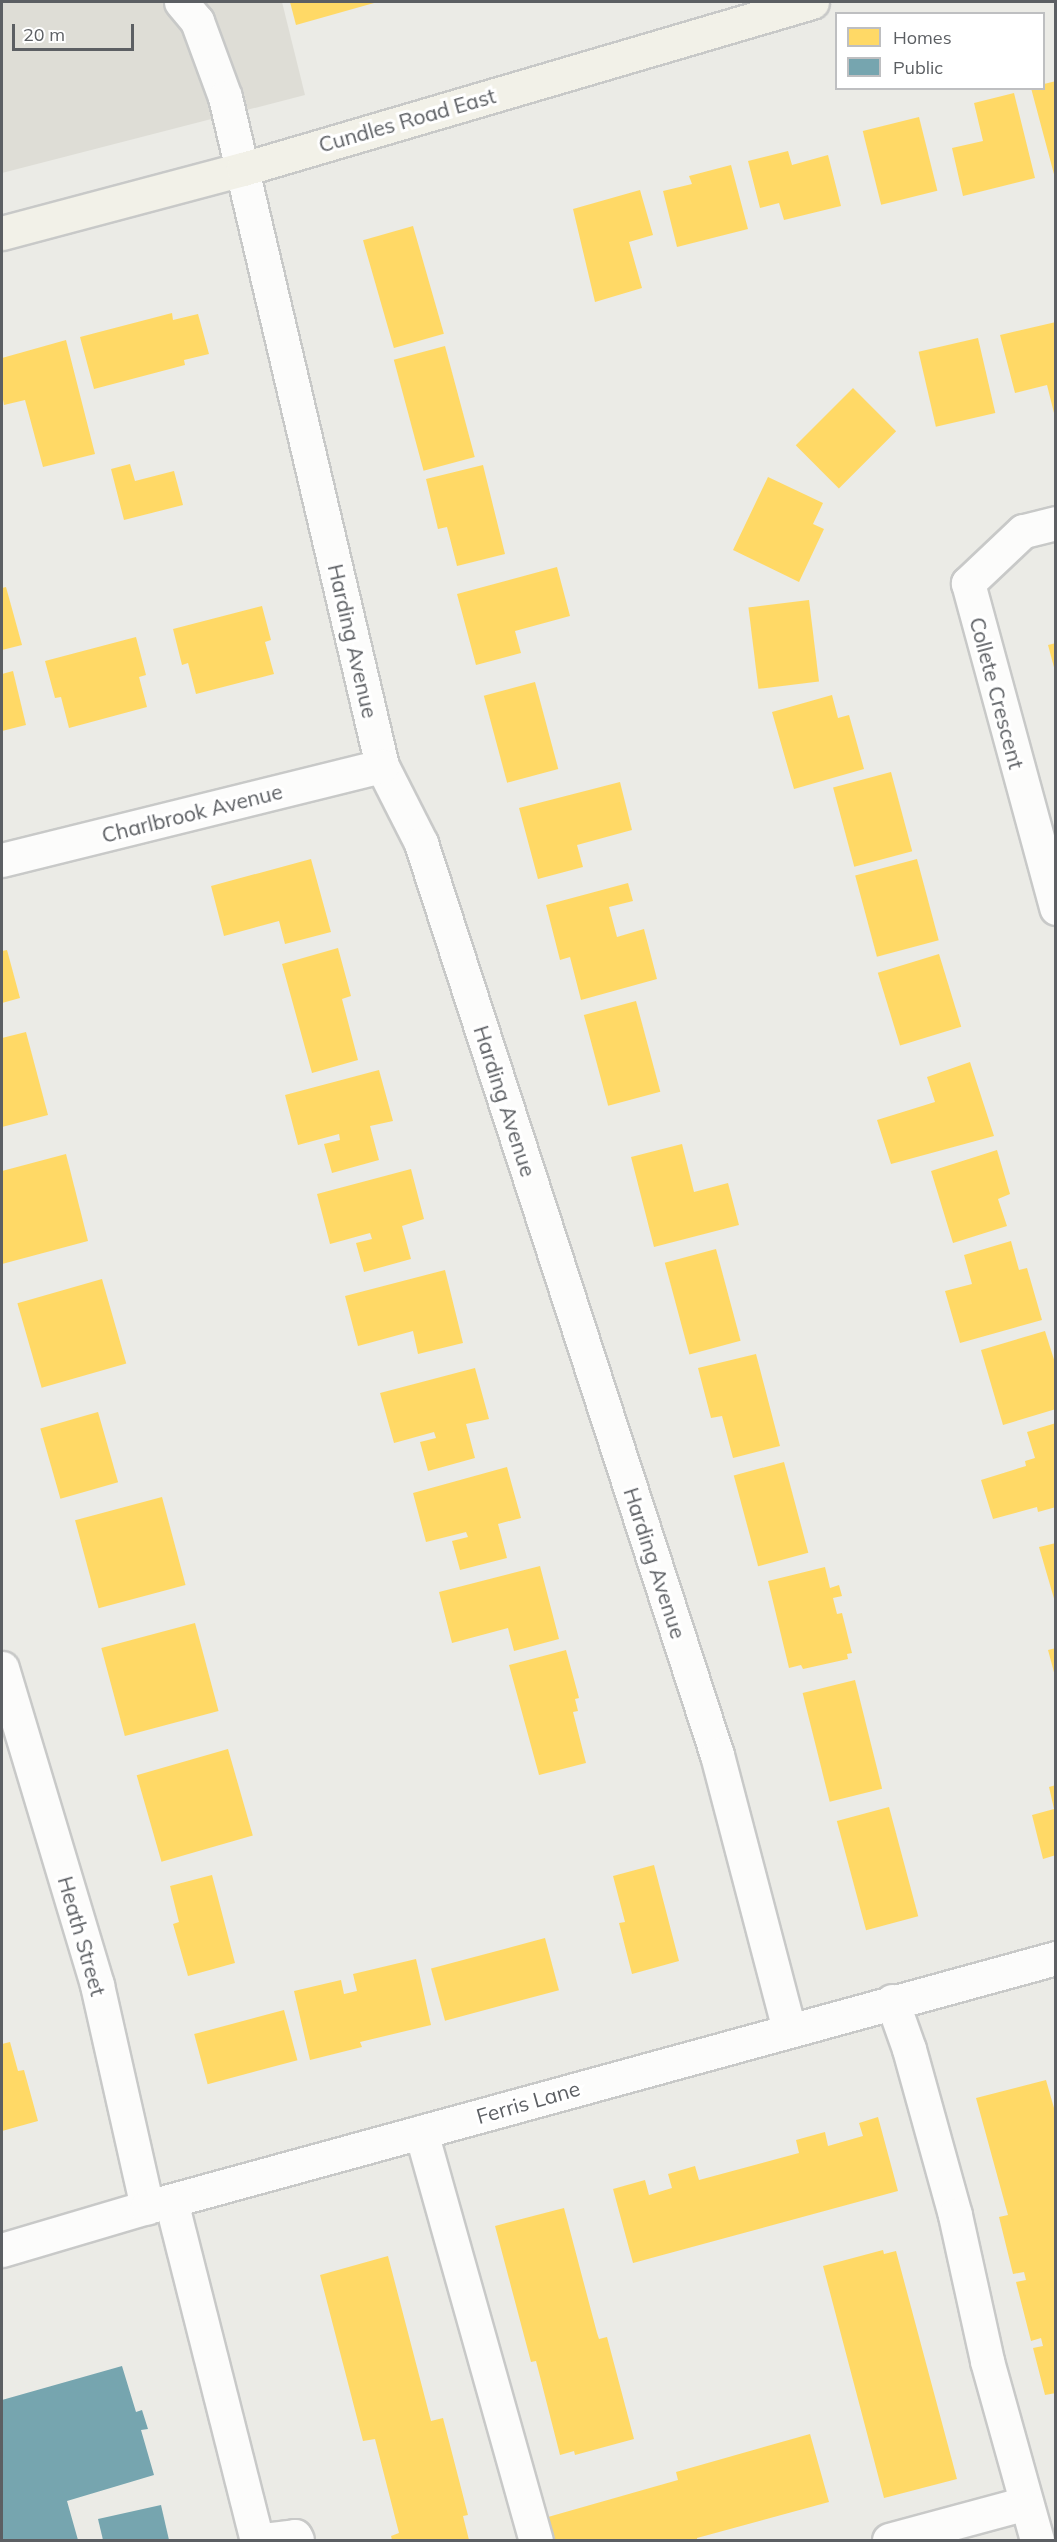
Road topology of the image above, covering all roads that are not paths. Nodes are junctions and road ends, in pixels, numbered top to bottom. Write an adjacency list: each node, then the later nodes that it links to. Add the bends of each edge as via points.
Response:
1 (181, 2): 3 (street, Harding Avenue, via 197,21 225,96)
2 (812, 2): 3 (main road, Cundles Road East)
3 (243, 169): 4 (main road, Cundles Road East); 6 (street, Harding Avenue)
4 (2, 233)
5 (1056, 523): 8 (street, Collete Crescent, via 1023,531 968,583)
6 (382, 766): 7 (street, Charlbrook Avenue); 12 (street, Harding Avenue, via 421,843 717,1755)
7 (2, 860)
8 (1056, 908)
9 (2, 1668): 14 (street, Heath Street)
10 (1056, 1958): 11 (street, Ferris Lane)
11 (892, 2001): 12 (street, Ferris Lane); 16 (street, via 954,2215 987,2361)
12 (789, 2029): 13 (street, Ferris Lane)
13 (421, 2132): 14 (street, Ferris Lane); 20 (street)
14 (159, 2204): 15 (street, Ferris Lane); 17 (street, Heath Street)
15 (2, 2250)
16 (1026, 2503): 21 (street); 22 (street)
17 (257, 2541)
18 (264, 2541): 19 (street, via 296,2536)
19 (297, 2541)
20 (536, 2541)
21 (889, 2541)
22 (1036, 2541)

